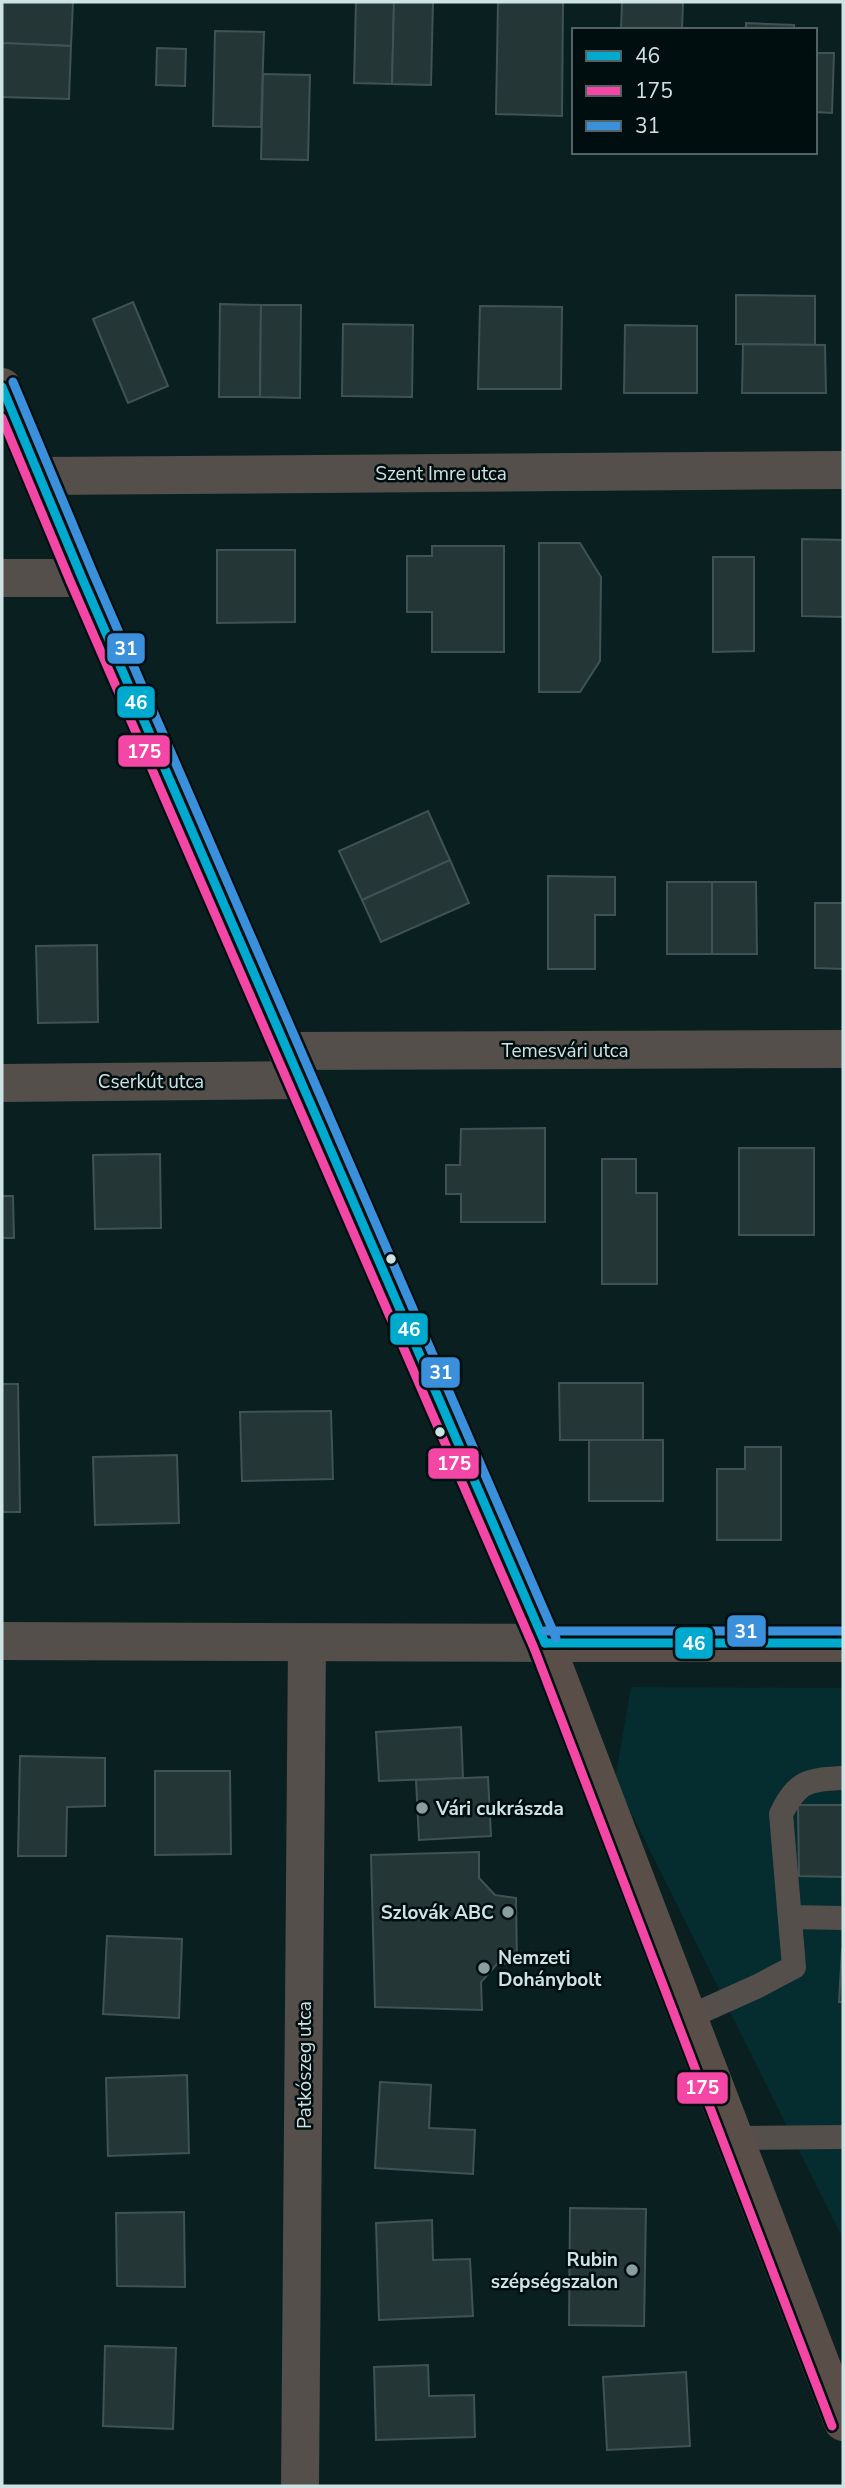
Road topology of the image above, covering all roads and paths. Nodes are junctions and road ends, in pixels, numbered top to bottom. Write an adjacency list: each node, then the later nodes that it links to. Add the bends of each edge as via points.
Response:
1 (2, 387): 3 (main road)
2 (843, 470): 3 (street, Szent Imre utca)
3 (40, 476): 5 (main road)
4 (2, 578): 5 (street)
5 (82, 578): 7 (main road)
6 (843, 1049): 7 (street, Temesvári utca)
7 (294, 1066): 8 (street, Cserkút utca); 11 (main road)
8 (2, 1083)
9 (2, 1641): 10 (street)
10 (307, 1643): 11 (street); 20 (street, Patkószeg utca)
11 (545, 1643): 12 (main road); 16 (main road)
12 (843, 1643)
13 (843, 1778): 14 (lane, via 806,1782 789,1796 781,1814)
14 (790, 1917): 15 (lane); 16 (lane, via 794,1967)
15 (843, 1918)
16 (689, 2017): 18 (main road)
17 (843, 2137): 18 (lane)
18 (735, 2138): 19 (main road)
19 (843, 2422)
20 (300, 2486)

